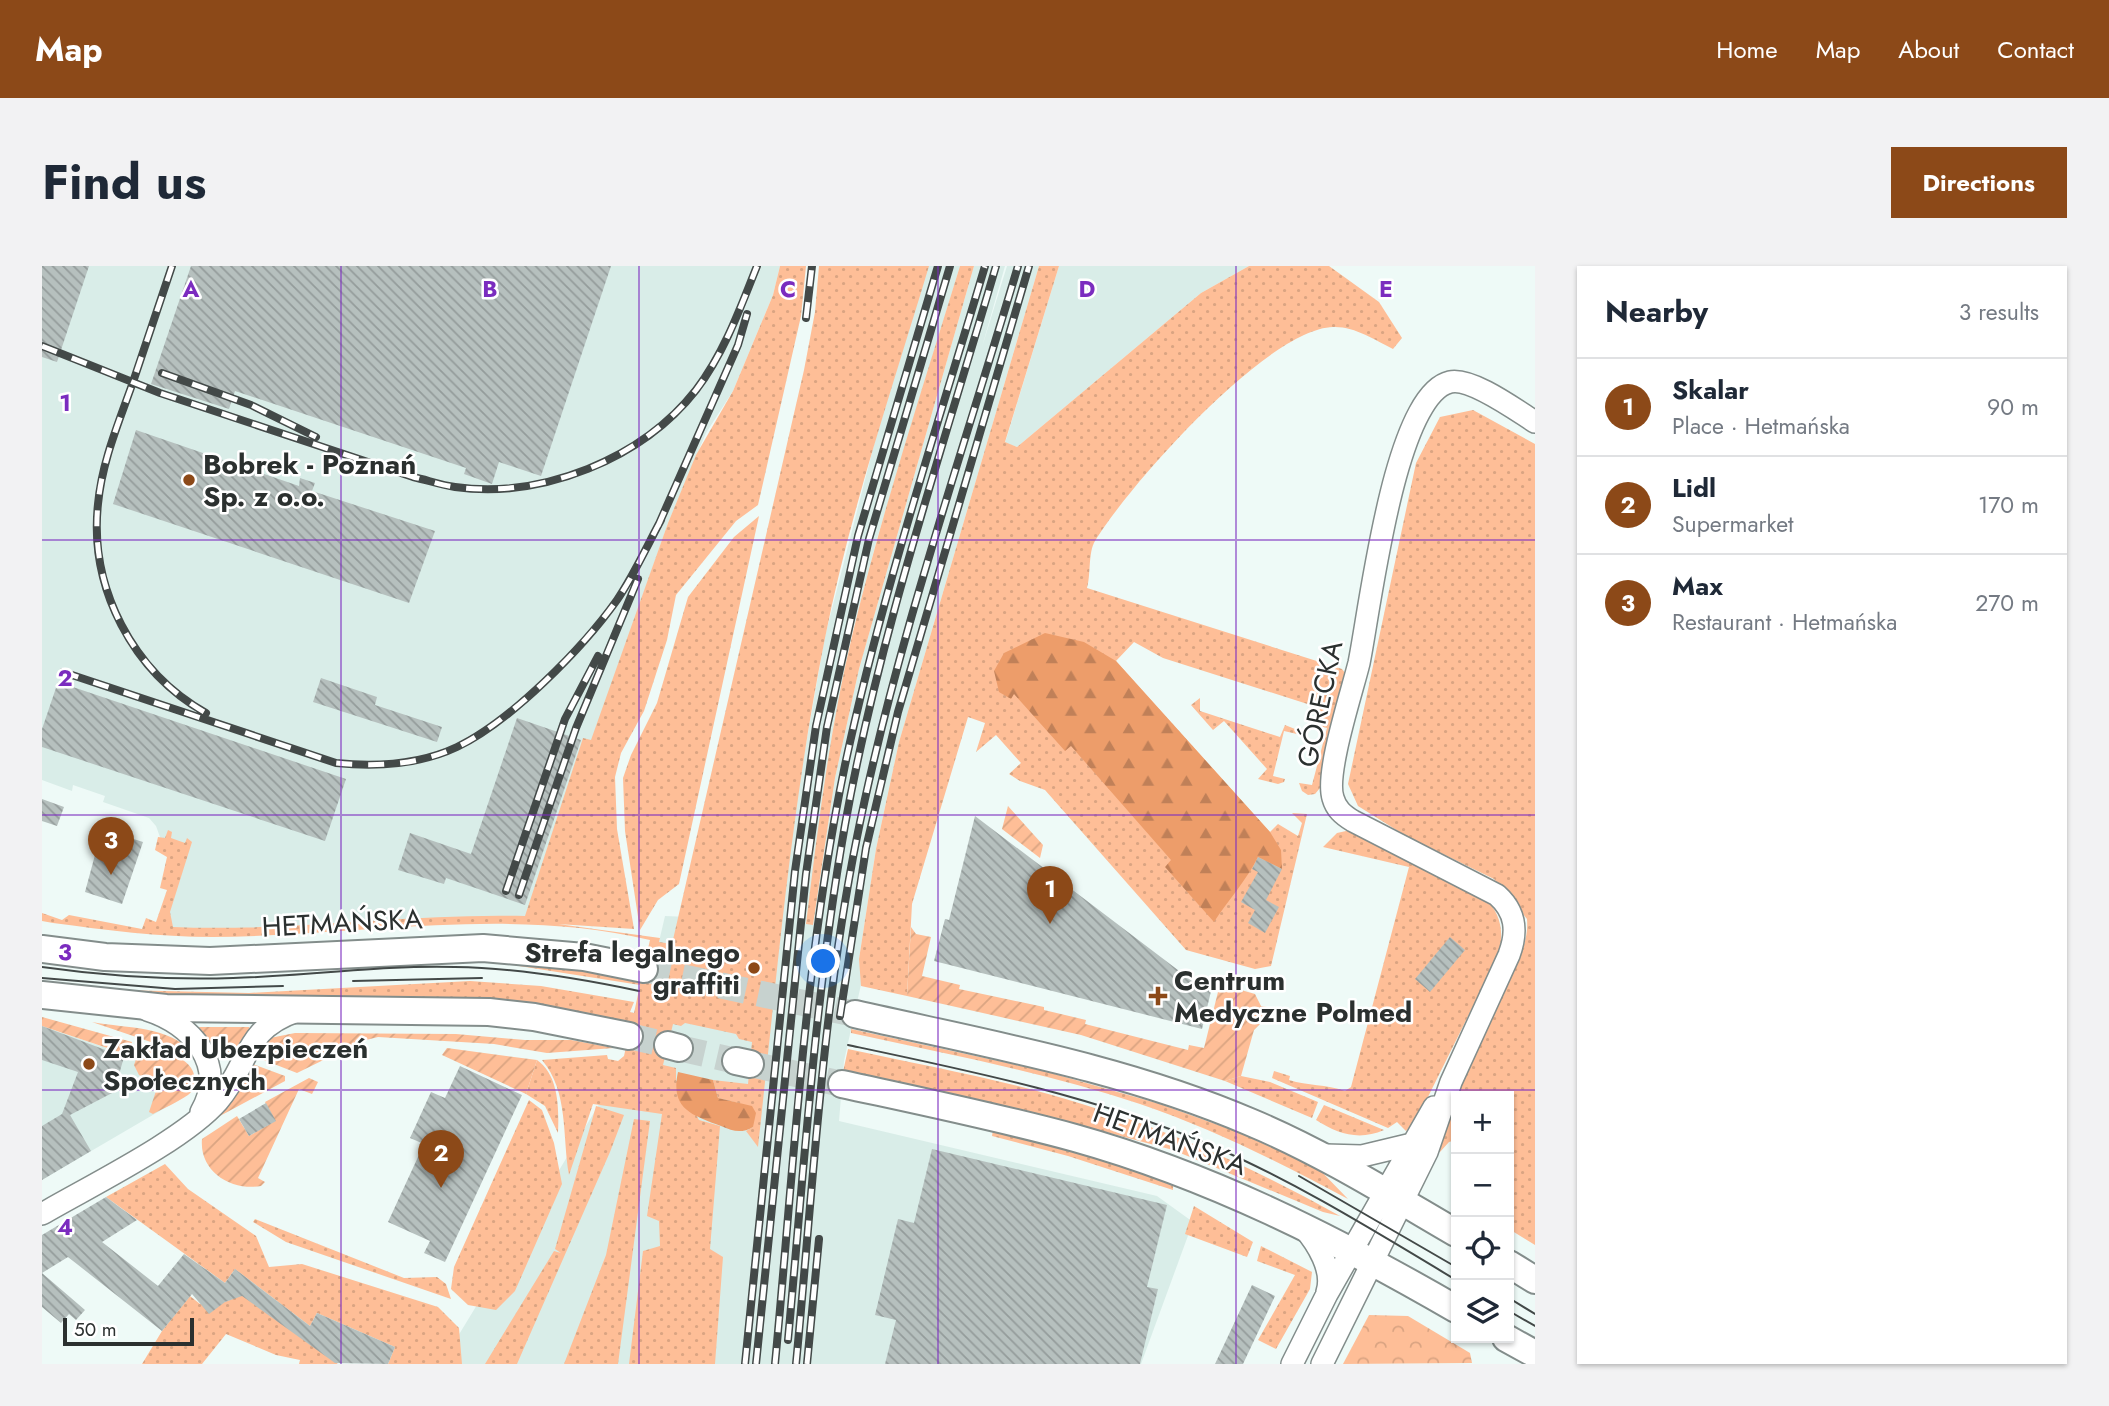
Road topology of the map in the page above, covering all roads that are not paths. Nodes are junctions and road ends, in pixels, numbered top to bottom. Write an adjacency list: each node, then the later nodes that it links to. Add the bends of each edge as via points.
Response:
1 (1535, 422): 9 (street, GÓRECKA, via 1472,385 1458,382 1441,386 1419,410 1395,475 1332,775 1332,795 1342,813 1489,890 1511,912 1515,932 1511,948)
2 (42, 948): 3 (main road, HETMAŃSKA, via 106,957 211,961 483,948 584,957)
3 (644, 969)
4 (42, 995): 5 (main road)
5 (122, 1005): 6 (main road); 11 (street, via 175,1021 200,1043 208,1062 210,1091)
6 (307, 1009): 8 (main road, via 489,1012); 11 (street, via 284,1016 258,1034 220,1099)
7 (855, 1014): 13 (main road, HETMAŃSKA, via 1114,1074 1248,1121)
8 (629, 1036)
9 (1451, 1082): 12 (street, GÓRECKA); 14 (street, GÓRECKA, via 1437,1126)
10 (842, 1084): 16 (main road, HETMAŃSKA, via 1075,1138)
11 (196, 1119): 15 (street)
12 (1412, 1144): 13 (street, via 1362,1156); 14 (street, GÓRECKA)
13 (1320, 1154): 14 (main road, HETMAŃSKA)
14 (1394, 1197): 17 (main road, HETMAŃSKA); 18 (street, GÓRECKA)
15 (42, 1214)
16 (1297, 1222): 18 (main road, HETMAŃSKA); 21 (street, via 1325,1263 1330,1284)
17 (1451, 1230)
18 (1363, 1256): 21 (street); 22 (main road, HETMAŃSKA); 26 (street)
19 (1514, 1267): 20 (main road)
20 (1535, 1280)
21 (1326, 1294): 25 (street)
22 (1451, 1306)
23 (1514, 1342): 24 (main road)
24 (1535, 1354)
25 (1292, 1364)
26 (1322, 1364)

